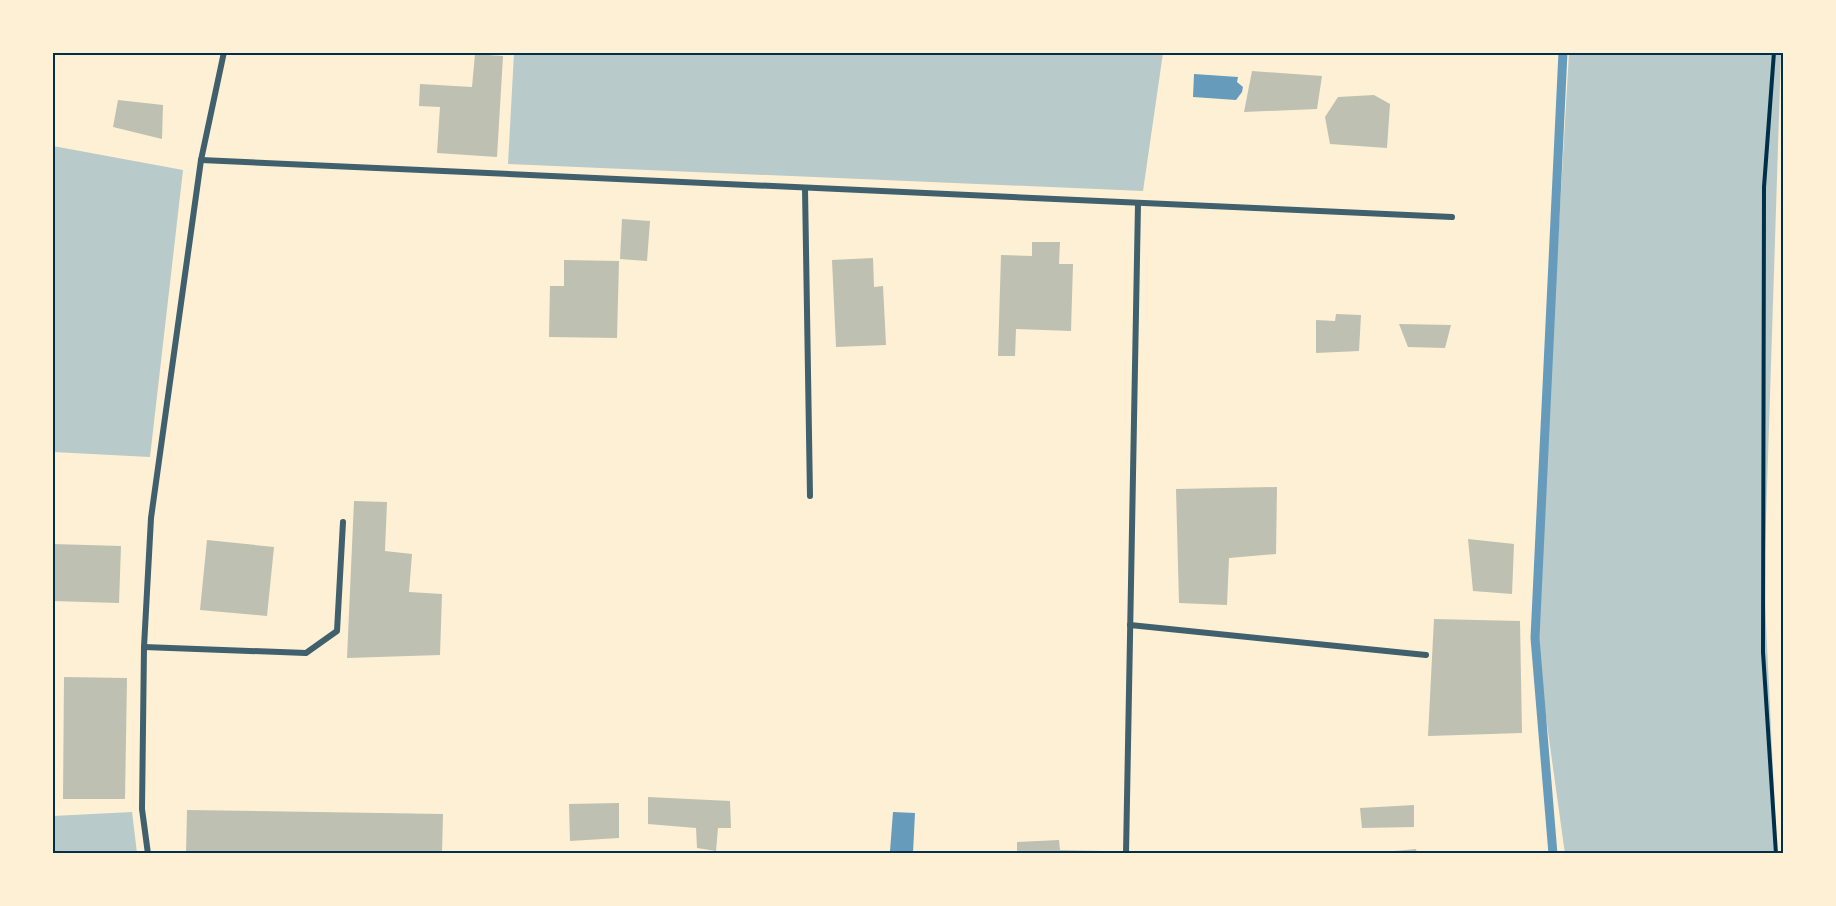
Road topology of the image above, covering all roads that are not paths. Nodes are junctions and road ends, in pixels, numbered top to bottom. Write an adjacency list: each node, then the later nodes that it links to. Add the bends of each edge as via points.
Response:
1 (224, 52): 2 (street)
2 (201, 160): 3 (street); 9 (street, via 151,518)
3 (805, 188): 4 (street); 6 (street)
4 (1138, 204): 5 (street); 8 (street)
5 (1452, 217)
6 (810, 496)
7 (343, 522): 9 (street, via 337,631 306,653)
8 (1130, 625): 10 (street); 12 (street)
9 (144, 648): 11 (street, via 142,809)
10 (1426, 655)
11 (148, 854)
12 (1126, 854)

